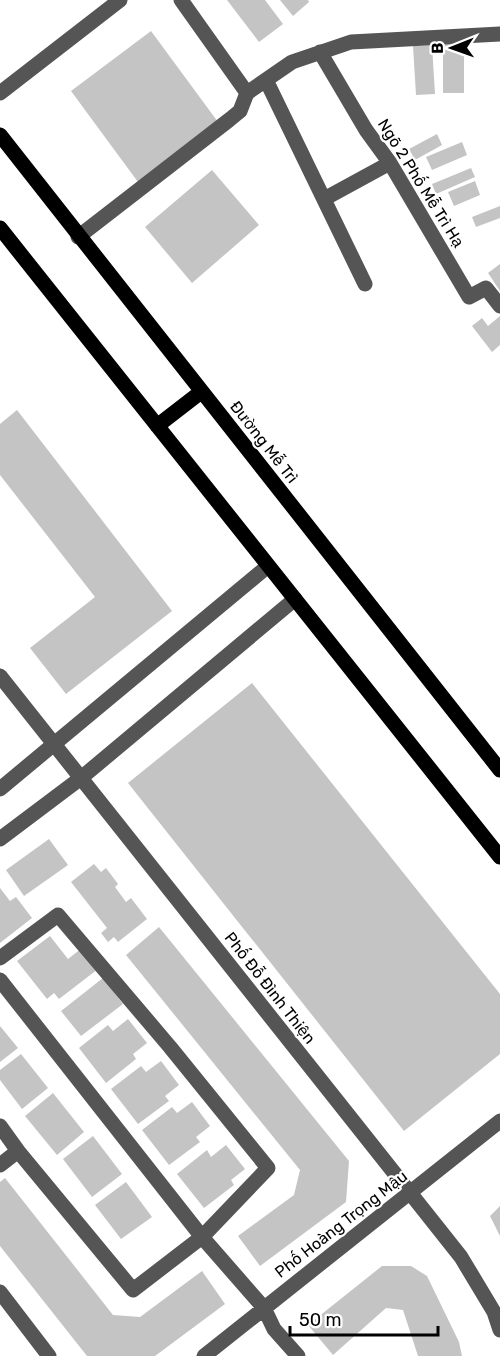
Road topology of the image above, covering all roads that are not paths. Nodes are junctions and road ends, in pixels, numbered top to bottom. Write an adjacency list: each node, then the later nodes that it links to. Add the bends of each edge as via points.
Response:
1 (120, 0): 6 (street)
2 (181, 0): 7 (street)
3 (500, 34): 4 (street, via 351,42)
4 (320, 52): 5 (street, via 292,62); 9 (street, Ngõ 2 Phố Mễ Trì Hạ)
5 (266, 80): 7 (street); 10 (street)
6 (0, 93)
7 (247, 93): 12 (street, via 240,111 230,120)
8 (0, 135): 12 (main road, Đường Mễ Trì)
9 (390, 163): 10 (street); 14 (street, Ngõ 2 Phố Mễ Trì Hạ, via 469,297 486,288)
10 (324, 199): 13 (street)
11 (0, 228): 16 (main road)
12 (78, 237): 15 (main road, Đường Mễ Trì)
13 (365, 284)
14 (500, 306)
15 (201, 392): 16 (main road); 21 (main road, Đường Mễ Trì)
16 (157, 426): 17 (main road)
17 (268, 566): 18 (main road); 20 (street)
18 (295, 599): 22 (street); 25 (main road)
19 (0, 676): 20 (street, Phố Đỗ Đình Thiện)
20 (54, 745): 22 (street, Phố Đỗ Đình Thiện); 23 (street)
21 (500, 770)
22 (81, 778): 24 (street); 32 (street, Phố Đỗ Đình Thiện)
23 (0, 789)
24 (0, 839)
25 (500, 857)
26 (0, 958): 33 (street, via 58,915 268,1168)
27 (0, 980): 33 (street)
28 (500, 1121): 32 (street, Phố Hoàng Trọng Mậu)
29 (0, 1126): 30 (street)
30 (18, 1151): 31 (street); 33 (street, via 133,1290)
31 (0, 1165)
32 (409, 1193): 35 (street, Phố Hoàng Trọng Mậu); 36 (street, Phố Đỗ Đình Thiện, via 461,1257 489,1303)
33 (202, 1237): 35 (street)
34 (0, 1292): 37 (street)
35 (264, 1308): 38 (street, Phố Hoàng Trọng Mậu); 39 (street, via 274,1329)
36 (500, 1330)
37 (49, 1356)
38 (204, 1356)
39 (298, 1356)

